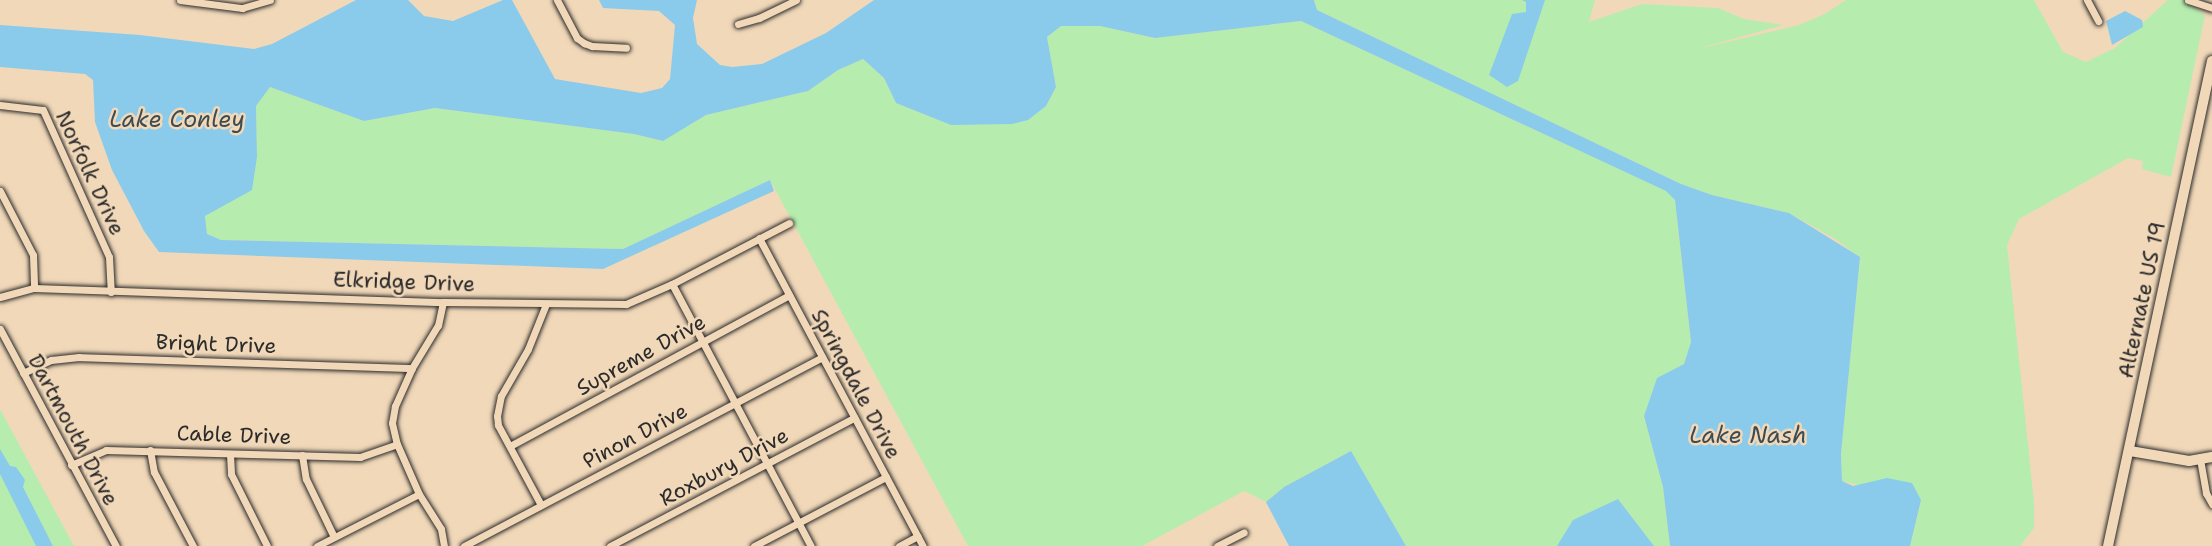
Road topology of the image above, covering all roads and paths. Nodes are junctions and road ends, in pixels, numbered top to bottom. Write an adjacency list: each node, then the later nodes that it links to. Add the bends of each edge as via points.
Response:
1 (180, 0): 7 (street, via 242,8)
2 (270, 0): 7 (street)
3 (557, 0): 11 (street, via 584,43)
4 (2087, 0): 9 (street)
5 (2188, 0): 8 (street)
6 (791, 1): 10 (street)
7 (260, 2)
8 (2212, 8)
9 (2098, 21)
10 (738, 24)
11 (626, 48)
12 (2212, 61): 34 (main road, Alternate US 19)
13 (0, 105): 19 (street, Norfolk Drive, via 43,110 109,257)
14 (0, 191): 18 (street, via 33,255)
15 (789, 223): 16 (street, Elkridge Drive)
16 (759, 239): 17 (street, Elkridge Drive); 20 (street, Springdale Drive)
17 (672, 284): 23 (street, Elkridge Drive, via 626,304); 25 (street)
18 (34, 288): 19 (street, Elkridge Drive); 21 (street, Elkridge Drive)
19 (111, 292): 22 (street, Elkridge Drive)
20 (789, 295): 25 (street, Supreme Drive); 26 (street, Springdale Drive)
21 (0, 297)
22 (443, 302): 23 (street, Elkridge Drive); 27 (street, via 438,325)
23 (546, 304): 32 (street, via 528,349 501,396 498,425)
24 (0, 329): 28 (street, Dartmouth Drive)
25 (702, 341): 29 (street); 32 (street, Supreme Drive)
26 (822, 357): 29 (street, Pinon Drive); 30 (street, Springdale Drive)
27 (412, 368): 28 (street, Bright Drive, via 79,357 51,360); 31 (street, via 395,406 392,423)
28 (23, 373): 40 (street, Dartmouth Drive)
29 (735, 403): 39 (street); 44 (street, Pinon Drive)
30 (854, 418): 39 (street, Roxbury Drive); 41 (street, Springdale Drive)
31 (397, 444): 36 (street, Cable Drive, via 360,457); 42 (street)
32 (510, 446): 44 (street)
33 (150, 450): 35 (street, Cable Drive); 40 (street, Cable Drive, via 106,450); 50 (street, via 154,472)
34 (2130, 451): 38 (main road); 61 (main road, Alternate US 19)
35 (230, 454): 36 (street, Cable Drive); 51 (street, via 231,474)
36 (302, 455): 48 (street, via 306,479)
37 (2212, 457): 38 (main road)
38 (2200, 459): 43 (street)
39 (767, 464): 45 (street); 55 (street, Roxbury Drive)
40 (71, 465): 49 (street, Dartmouth Drive)
41 (886, 477): 45 (street); 47 (street, Springdale Drive)
42 (419, 494): 48 (street); 53 (street, via 441,529)
43 (2212, 504)
44 (541, 505): 54 (street, Pinon Drive)
45 (799, 523): 56 (street); 57 (street)
46 (1244, 531): 60 (street)
47 (918, 536): 58 (street); 59 (street, Springdale Drive)
48 (334, 537): 52 (street)
49 (116, 546)
50 (192, 546)
51 (267, 546)
52 (317, 546)
53 (444, 546)
54 (464, 546)
55 (610, 546)
56 (754, 546)
57 (811, 546)
58 (899, 546)
59 (923, 546)
60 (1217, 546)
61 (2108, 546)

